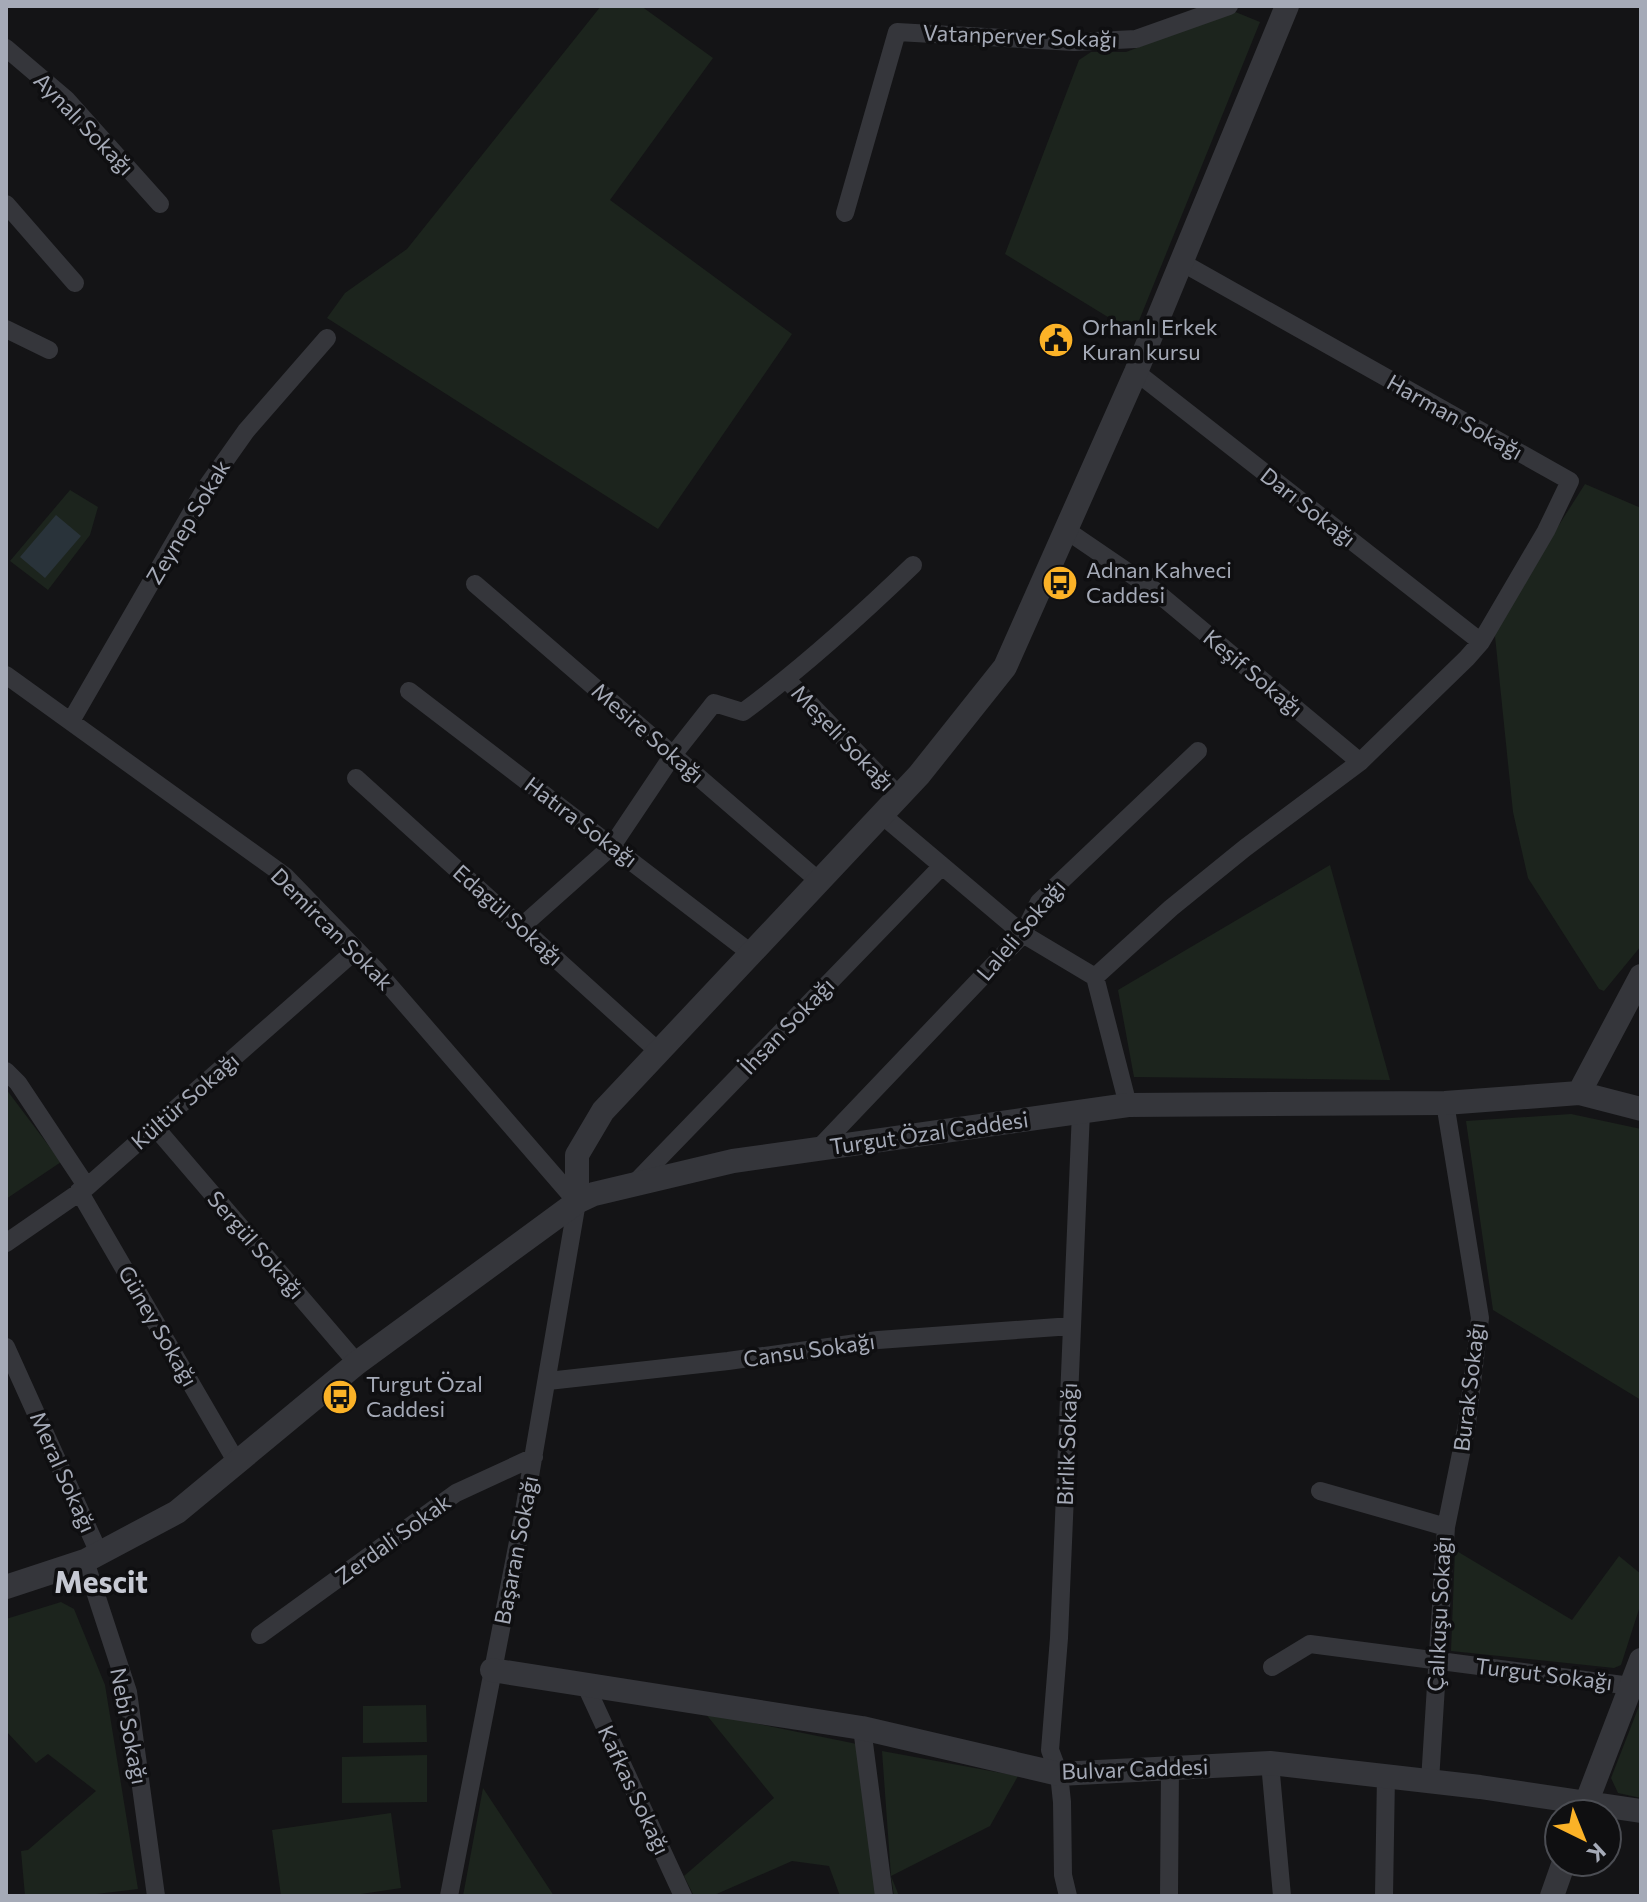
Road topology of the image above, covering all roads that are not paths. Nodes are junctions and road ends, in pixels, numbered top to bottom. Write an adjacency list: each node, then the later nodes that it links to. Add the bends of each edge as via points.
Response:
1 (1229, 6): 6 (street, Vatanperver Sokağı, via 1136,39 1074,42 897,32)
2 (1287, 6): 7 (street)
3 (6, 48): 5 (street, Aynalı Sokağı, via 66,99)
4 (6, 204): 8 (street)
5 (160, 204)
6 (845, 213)
7 (1181, 262): 12 (street); 16 (street, Harman Sokağı, via 1570,481)
8 (75, 283)
9 (6, 329): 11 (street)
10 (327, 338): 20 (street, Zeynep Sokak, via 246,431 205,489)
11 (49, 350)
12 (1136, 372): 13 (street); 16 (street, Darı Sokağı)
13 (1066, 530): 23 (street, Keşif Sokağı, via 1154,590); 25 (street, via 1005,667)
14 (913, 565): 18 (street)
15 (475, 584): 22 (street, Mesire Sokağı)
16 (1481, 642): 23 (street)
17 (6, 675): 20 (street, Demircan Sokak)
18 (787, 680): 22 (street, via 743,712 714,703); 25 (street, Meşeli Sokağı)
19 (409, 691): 27 (street, Hatıra Sokağı)
20 (71, 721): 32 (street, Demircan Sokak, via 285,876)
21 (1198, 751): 31 (street, Laleli Sokağı, via 1039,902)
22 (673, 755): 27 (street); 29 (street, Mesire Sokağı)
23 (1360, 762): 35 (street, via 1196,888)
24 (356, 778): 30 (street, Edagül Sokağı)
25 (899, 796): 26 (street)
26 (882, 815): 28 (street); 29 (street)
27 (612, 846): 30 (street); 33 (street, Hatıra Sokağı)
28 (942, 866): 31 (street); 45 (street, İhsan Sokağı)
29 (820, 882): 33 (street)
30 (521, 927): 36 (street, Edagül Sokağı)
31 (1023, 934): 35 (street); 44 (street, Laleli Sokağı)
32 (356, 950): 43 (street, Kültür Sokağı); 47 (street, Demircan Sokak)
33 (752, 954): 36 (street)
34 (1641, 976): 38 (street)
35 (1095, 977): 40 (street)
36 (659, 1052): 47 (street, via 603,1111 577,1155)
37 (6, 1071): 46 (street, Güney Sokağı)
38 (1579, 1093): 39 (street, Turgut Özal Caddesi); 41 (street, Turgut Özal Caddesi)
39 (1445, 1103): 40 (street, Turgut Özal Caddesi); 56 (street, Burak Sokağı, via 1480,1318 1467,1424)
40 (1128, 1105): 42 (street, Turgut Özal Caddesi)
41 (1641, 1109)
42 (1081, 1111): 44 (street, Turgut Özal Caddesi); 49 (street, Birlik Sokağı)
43 (155, 1127): 46 (street, Kültür Sokağı); 51 (street, Sergül Sokağı)
44 (818, 1149): 45 (street, Turgut Özal Caddesi, via 733,1161)
45 (633, 1185): 47 (street, Turgut Özal Caddesi)
46 (83, 1189): 48 (street, Kültür Sokağı); 54 (street, Güney Sokağı)
47 (577, 1202): 51 (street, Turgut Özal Caddesi); 52 (street, Başaran Sokağı)
48 (6, 1243)
49 (1072, 1326): 52 (street, Cansu Sokağı, via 878,1340); 69 (street, Birlik Sokağı, via 1050,1750)
50 (6, 1347): 57 (street, Meral Sokağı)
51 (357, 1363): 54 (street, Turgut Özal Caddesi)
52 (548, 1381): 53 (street, Başaran Sokağı)
53 (534, 1457): 59 (street, Zerdali Sokak, via 456,1493); 63 (street, Başaran Sokağı)
54 (236, 1461): 57 (street, Turgut Özal Caddesi, via 177,1512)
55 (1320, 1491): 56 (street, Çalıkuşu Sokağı)
56 (1446, 1527): 60 (street, Çalıkuşu Sokağı)
57 (92, 1557): 58 (street, Turgut Özal Caddesi); 74 (street, Nebi Sokağı, via 128,1692)
58 (6, 1587)
59 (260, 1635)
60 (1437, 1660): 62 (street, Turgut Sokağı, via 1310,1644); 65 (street, Turgut Sokağı); 71 (street, Çalıkuşu Sokağı)
61 (1641, 1660): 65 (street)
62 (1272, 1667)
63 (492, 1670): 64 (street, Bulvar Caddesi); 75 (street, Başaran Sokağı)
64 (585, 1684): 66 (street, Bulvar Caddesi); 76 (street, Kafkas Sokağı)
65 (1631, 1686): 72 (street)
66 (862, 1728): 69 (street, Bulvar Caddesi); 77 (street)
67 (1270, 1763): 68 (street, Bulvar Caddesi); 70 (street, Bulvar Caddesi); 80 (street)
68 (1170, 1768): 69 (street, Bulvar Caddesi); 79 (street)
69 (1059, 1774): 78 (street, Birlik Sokağı)
70 (1386, 1775): 71 (street, Bulvar Caddesi); 81 (street)
71 (1430, 1781): 73 (street, Bulvar Caddesi)
72 (1588, 1798)
73 (1543, 1801)
74 (156, 1896)
75 (449, 1896)
76 (683, 1896)
77 (884, 1896)
78 (1068, 1896)
79 (1169, 1896)
80 (1282, 1896)
81 (1384, 1896)

